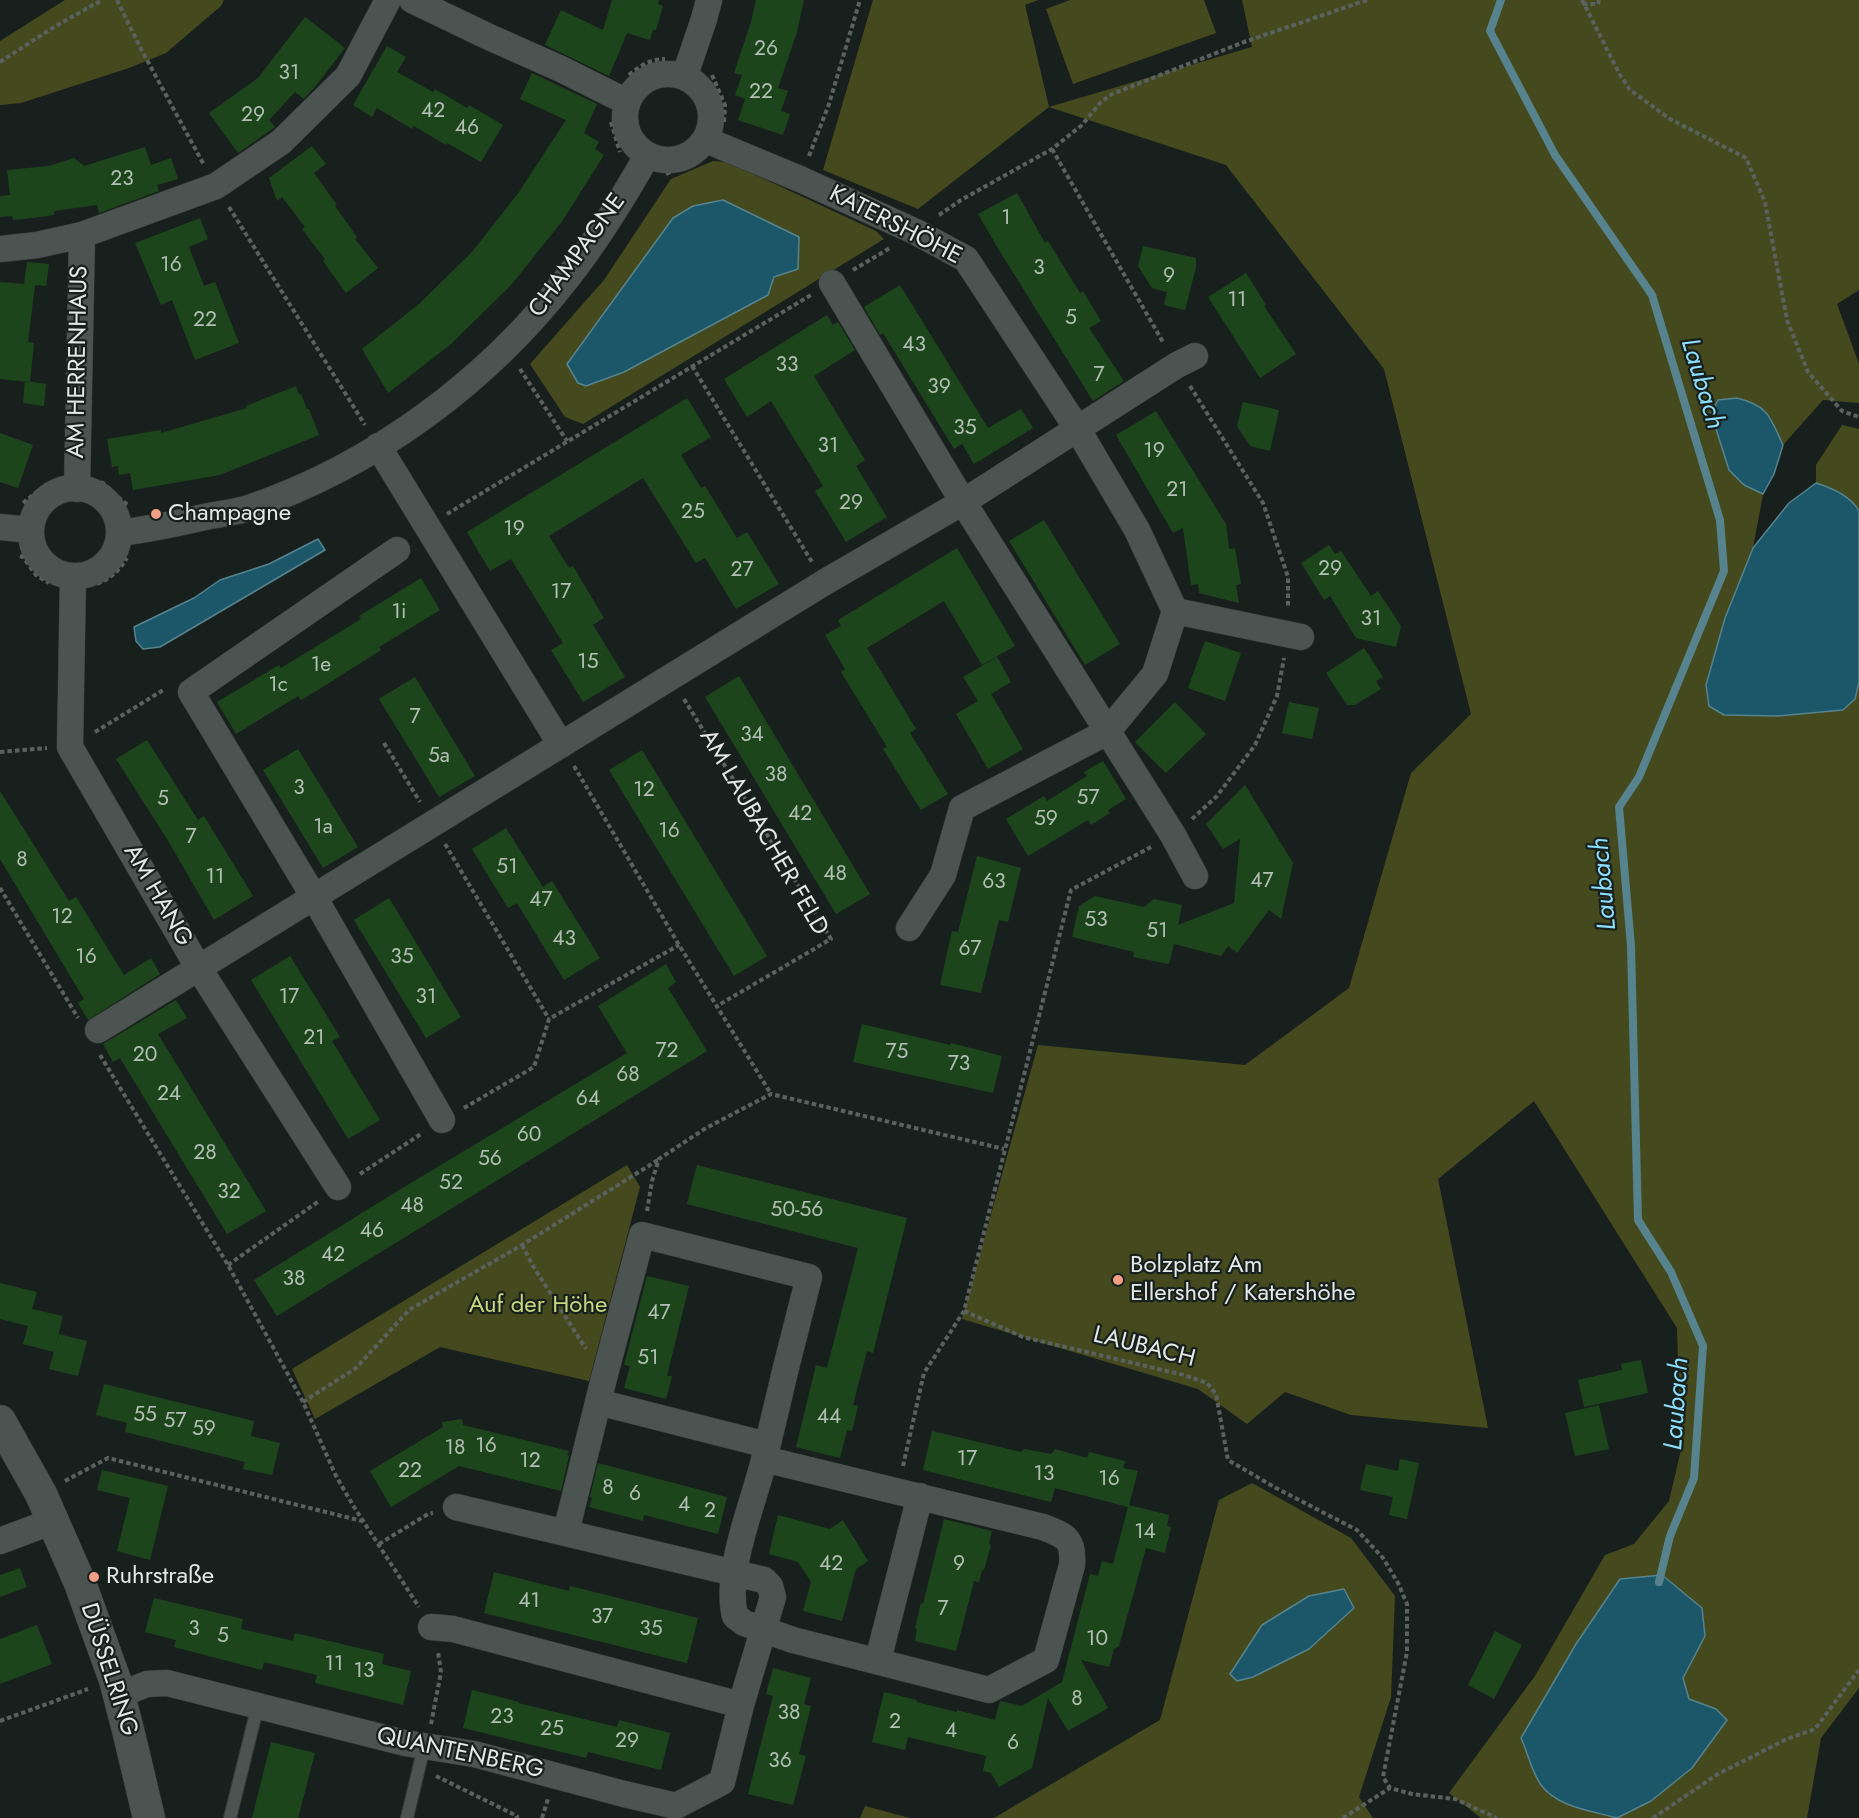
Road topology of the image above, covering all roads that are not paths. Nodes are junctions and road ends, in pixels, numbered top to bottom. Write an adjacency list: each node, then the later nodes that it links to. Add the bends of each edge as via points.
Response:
1 (388, 0): 8 (street, AM HERRENHAUS, via 348,76 282,142 216,186)
2 (412, 0): 5 (street)
3 (709, 0): 4 (street)
4 (685, 75): 5 (street, via 672,72 648,77); 6 (street, via 708,97)
5 (620, 100): 7 (street, via 634,144)
6 (712, 142): 7 (street, via 686,157 663,160); 12 (street, KATERSHÖHE, via 916,232 966,259)
7 (647, 156): 13 (street, CHAMPAGNE, via 602,231 567,278 504,349 413,424)
8 (82, 235): 9 (street, AM HERRENHAUS); 14 (street, AM HERRENHAUS)
9 (0, 249)
10 (832, 283): 15 (street)
11 (1186, 360): 12 (street)
12 (1077, 428): 15 (street); 21 (street, KATERSHÖHE, via 1137,530)
13 (372, 432): 18 (street, CHAMPAGNE, via 321,477 248,508); 24 (street)
14 (77, 482): 17 (street, via 38,507); 18 (street, via 111,506)
15 (963, 502): 23 (street); 24 (street)
16 (0, 528): 17 (street)
17 (30, 530): 20 (street, via 38,557 51,569)
18 (120, 533): 20 (street, via 117,549 106,565)
19 (397, 550): 26 (street, via 191,692)
20 (73, 576): 28 (street, AM HANG, via 70,747)
21 (1175, 611): 22 (street); 23 (street, via 1155,674)
22 (1295, 636)
23 (1107, 732): 25 (street); 27 (street, via 962,808 944,875)
24 (561, 745): 26 (street)
25 (1196, 876)
26 (314, 897): 28 (street); 30 (street)
27 (909, 928)
28 (198, 968): 29 (street); 31 (street, AM HANG)
29 (92, 1034)
30 (442, 1120)
31 (339, 1187)
32 (601, 1390): 34 (street); 34 (street, via 642,1235 809,1277); 38 (street)
33 (0, 1420): 36 (street, DÜSSELRING)
34 (765, 1452): 35 (street); 40 (street)
35 (908, 1493): 43 (street); 43 (street, via 1062,1534 1071,1543 1072,1565 1046,1660 989,1690)
36 (47, 1507): 39 (street); 44 (street, DÜSSELRING, via 80,1583)
37 (456, 1507): 38 (street)
38 (566, 1532): 40 (street)
39 (0, 1542)
40 (733, 1573): 42 (street, via 735,1616); 42 (street, QUANTENBERG, via 764,1580 770,1586 773,1597)
41 (431, 1627): 46 (street, via 453,1629)
42 (764, 1631): 43 (street); 46 (street, QUANTENBERG)
43 (878, 1660)
44 (117, 1688): 45 (street, QUANTENBERG, via 167,1683); 48 (street, DÜSSELRING)
45 (258, 1705): 47 (street, QUANTENBERG); 49 (lane)
46 (741, 1705): 47 (street, QUANTENBERG, via 722,1782 676,1806 474,1754)
47 (416, 1752): 50 (lane)
48 (149, 1818)
49 (230, 1818)
50 (407, 1818)

